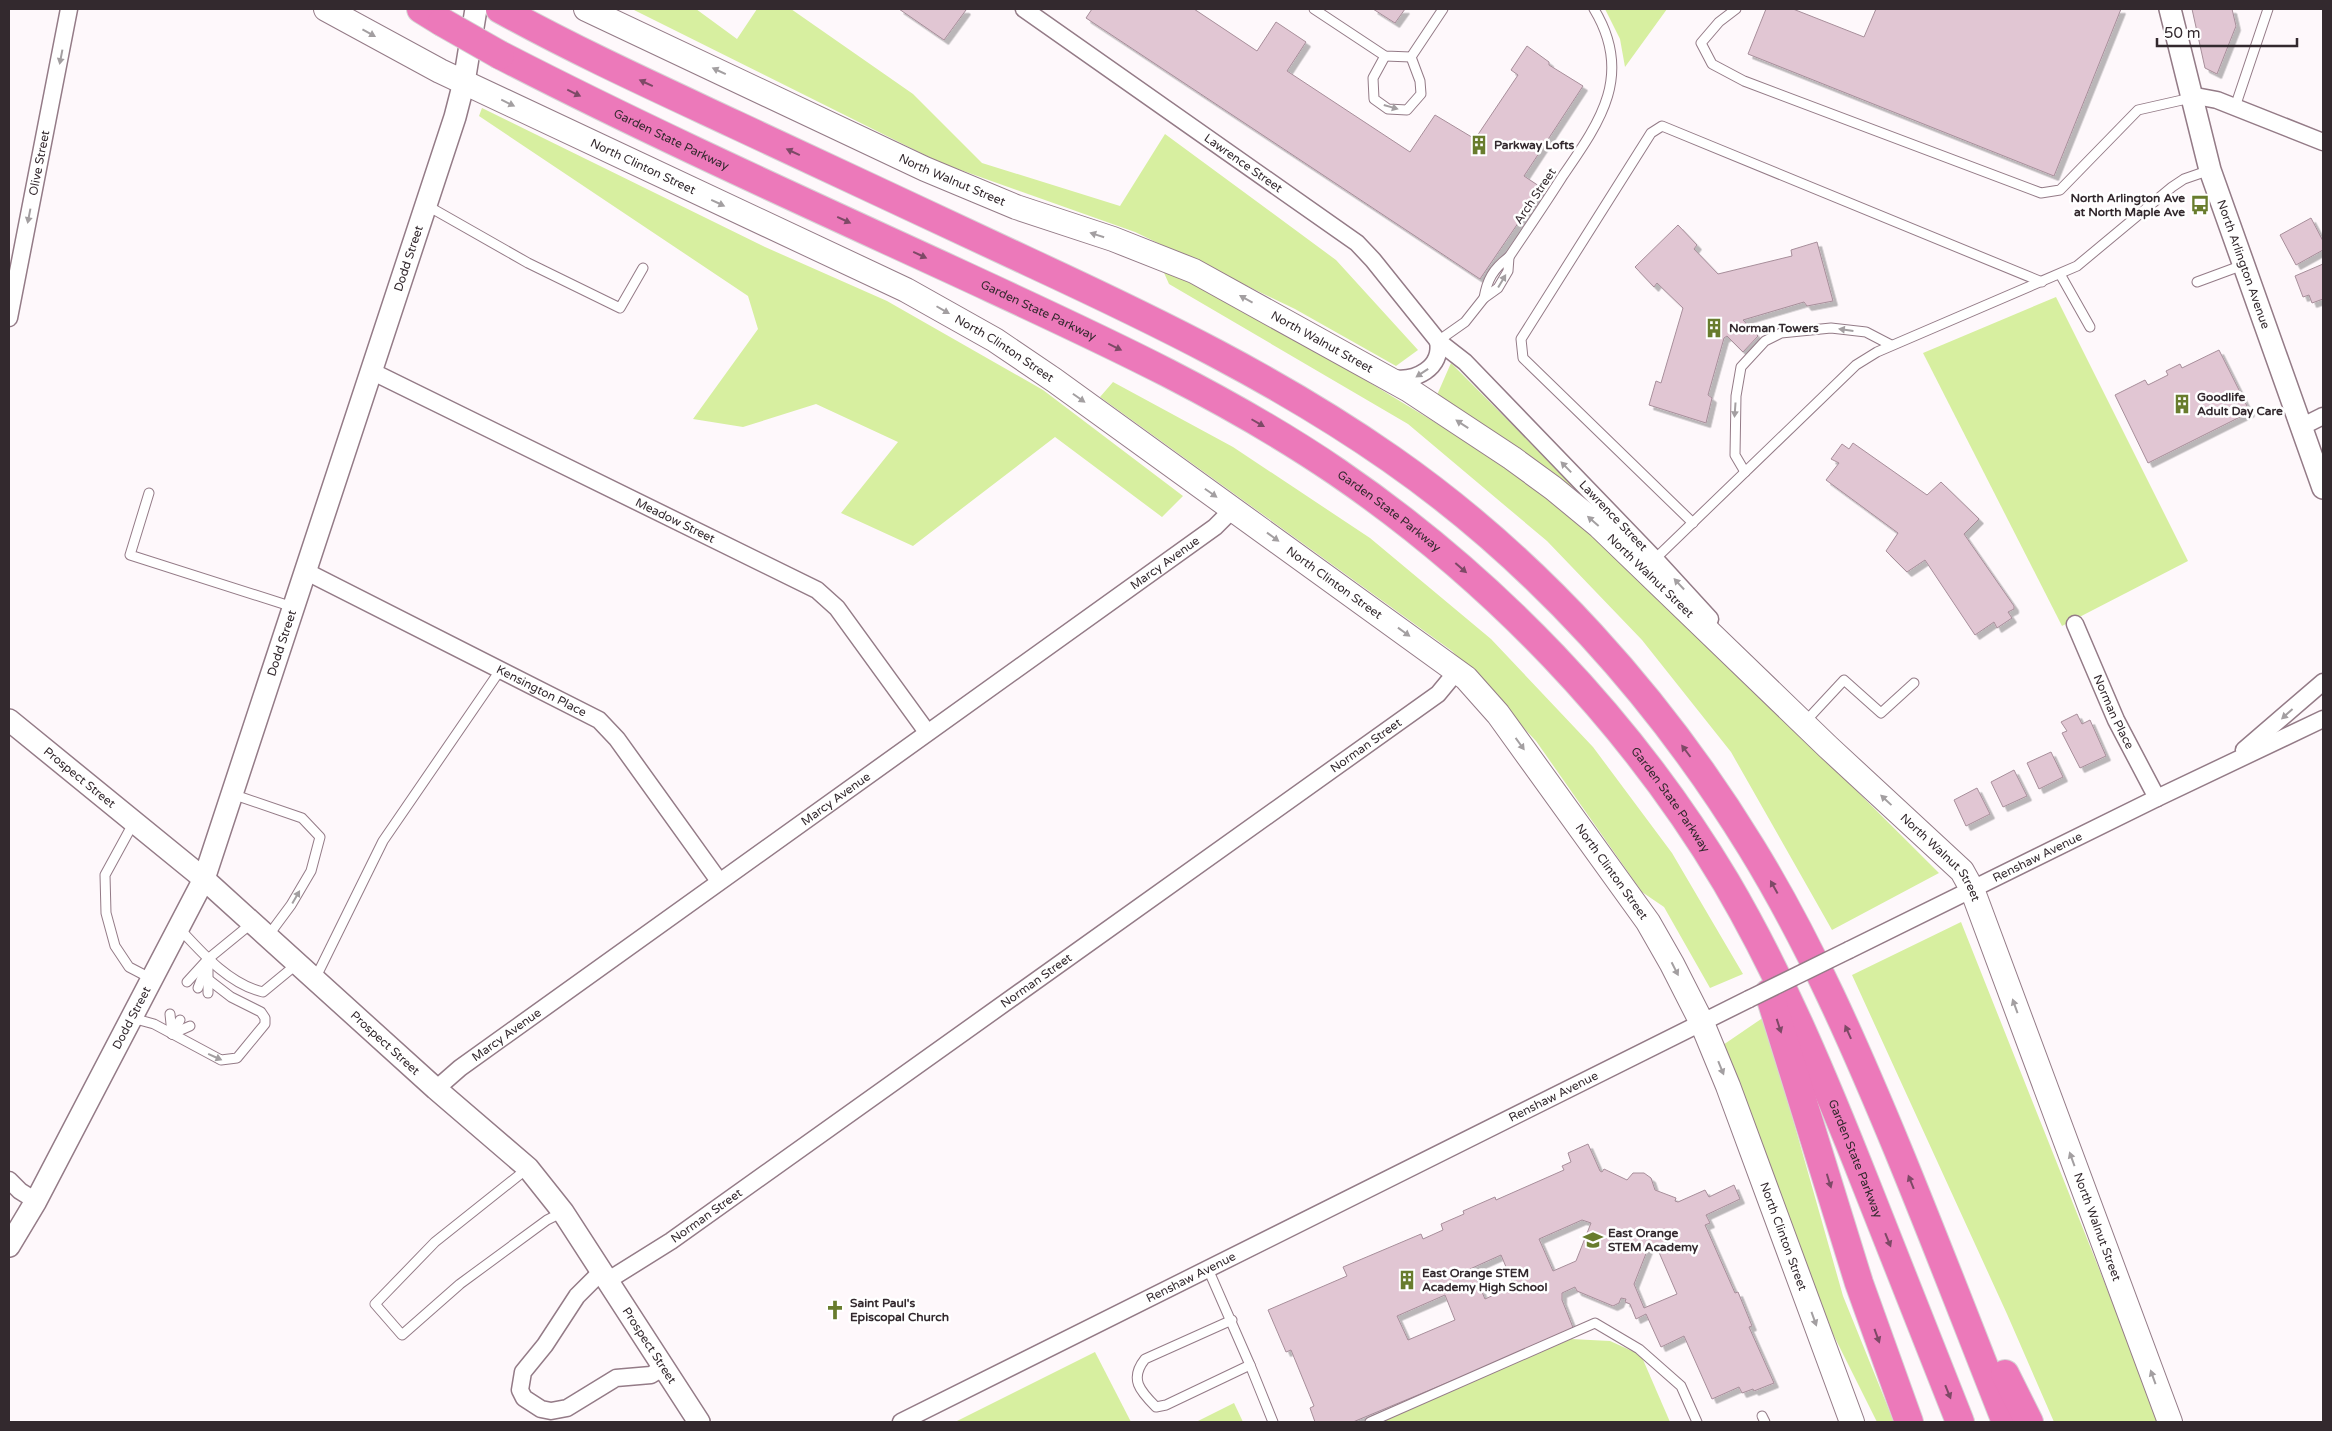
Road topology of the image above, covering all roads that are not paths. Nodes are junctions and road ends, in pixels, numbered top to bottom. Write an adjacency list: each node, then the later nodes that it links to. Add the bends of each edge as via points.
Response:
1 (69, 9): 27 (street, Olive Street, one-way to 27)
2 (326, 9): 16 (main road, North Clinton Street, one-way to 16)
3 (476, 9): 16 (street, Dodd Street)
4 (586, 9): 32 (main road, North Walnut Street, one-way to 4, via 1187,268 1016,207 925,169)
5 (1024, 9): 29 (street, Lawrence Street, via 1357,243)
6 (1314, 9): 14 (lane)
7 (1443, 9): 15 (lane)
8 (1594, 9): 29 (lane, Arch Street, via 1606,32 1611,55 1606,106 1594,130 1509,257 1497,266 1487,282 1484,298 1465,322)
9 (1736, 9): 17 (lane, via 1719,22 1701,43 1712,64 1744,82 2041,193 2060,190 2138,110)
10 (2170, 9): 17 (street, North Arlington Avenue)
11 (2268, 9): 18 (lane)
12 (504, 11): 81 (highway, one-way to 12, via 1831,994 1752,848 1696,765 1614,661 1568,611 1496,543 1393,460 1309,405 1170,330 600,61)
13 (431, 15): 60 (highway, Garden State Parkway, one-way to 60, bridge, via 645,128 1090,334 1220,401 1335,470 1467,574 1518,622 1609,720 1686,821)
14 (1385, 56): 15 (lane); 15 (lane, one-way to 15, via 1373,78 1374,99 1388,109 1407,110 1421,94)
15 (1411, 57)
16 (464, 82): 21 (street, Dodd Street); 38 (main road, North Clinton Street, one-way to 38, via 906,290 995,340)
17 (2191, 98): 18 (street, via 2208,97); 20 (street, North Arlington Avenue)
18 (2235, 107): 19 (street)
19 (2323, 142)
20 (2210, 170): 22 (street, North Arlington Avenue); 24 (lane, via 2172,187 2077,266)
21 (426, 205): 23 (lane, via 528,263 620,308); 31 (street, Dodd Street)
22 (2244, 265): 26 (lane); 34 (street, North Arlington Avenue)
23 (643, 268)
24 (2060, 274): 25 (lane); 28 (lane)
25 (2042, 282): 30 (lane); 39 (lane, via 1662,126 1650,133 1521,339 1523,358)
26 (2196, 282)
27 (9, 318)
28 (2090, 327)
29 (1438, 341): 32 (street, one-way to 32, via 1436,359 1421,375 1406,379); 40 (street, Lawrence Street, one-way to 29, via 1464,362)
30 (1891, 346): 35 (lane, via 1856,365); 35 (lane, one-way to 35, via 1866,332 1831,328 1781,332 1765,341 1741,367 1736,396 1735,455)
31 (371, 371): 41 (street, Dodd Street); 52 (street, Meadow Street, via 817,590 837,608)
32 (1386, 376): 48 (main road, North Walnut Street, one-way to 32, via 1560,493)
33 (2323, 416): 34 (street)
34 (2301, 426): 36 (street, North Arlington Avenue)
35 (1745, 472): 39 (lane)
36 (2323, 488)
37 (149, 493): 42 (lane, via 130,555)
38 (1233, 509): 45 (main road, North Clinton Street, one-way to 45); 52 (street, Marcy Avenue, via 1215,528)
39 (1693, 523): 40 (lane)
40 (1655, 559): 48 (street, Lawrence Street, one-way to 40)
41 (306, 571): 42 (street, Dodd Street); 44 (street, Kensington Place)
42 (293, 607): 54 (street, Dodd Street)
43 (2075, 624): 55 (street, Norman Place, via 2116,720)
44 (501, 669): 58 (street, Kensington Place, via 609,728); 66 (lane, via 383,841)
45 (1457, 671): 74 (main road, North Clinton Street, one-way to 74, via 1498,714 1648,922); 85 (street, Norman Street, via 1430,700 671,1241)
46 (1914, 683): 51 (lane, via 1881,713 1844,680)
47 (2320, 691): 53 (street, Renshaw Avenue, one-way to 53)
48 (1780, 699): 51 (main road, North Walnut Street)
49 (2323, 719): 53 (street, Renshaw Avenue)
50 (9, 720): 56 (street, Prospect Street)
51 (1804, 723): 59 (main road, North Walnut Street, one-way to 51, via 1953,862)
52 (927, 732): 58 (street, Marcy Avenue)
53 (2207, 775): 55 (street, Renshaw Avenue)
54 (232, 794): 57 (street, Dodd Street); 62 (lane, one-way to 54, via 291,905 311,871 320,837 302,818)
55 (2157, 798): 59 (street, Renshaw Avenue)
56 (134, 822): 57 (street, Prospect Street); 65 (lane, via 105,875 106,913 116,946 129,967)
57 (204, 879): 61 (street, Dodd Street); 62 (street, Prospect Street)
58 (719, 881): 77 (street, Marcy Avenue, via 460,1068)
59 (1972, 889): 74 (street, Renshaw Avenue, bridge); 99 (main road, North Walnut Street, one-way to 59)
60 (1743, 913): 95 (highway, one-way to 95, via 1859,1283); 96 (highway, Garden State Parkway, one-way to 96, via 1789,1002 1830,1095)
61 (179, 928): 63 (lane); 65 (street, Dodd Street)
62 (260, 930): 63 (lane); 64 (street, Prospect Street)
63 (208, 960): 64 (lane, via 250,989 263,992); 67 (lane); 68 (lane); 69 (lane)
64 (298, 964): 66 (street, Prospect Street)
65 (152, 979): 72 (street, Dodd Street)
66 (315, 979): 77 (street, Prospect Street)
67 (209, 980): 70 (lane); 76 (lane, one-way to 67, via 221,1060 237,1058 265,1024 261,1012 231,997)
68 (187, 982)
69 (198, 988)
70 (208, 993)
71 (170, 1014): 76 (lane)
72 (132, 1018): 76 (lane, via 154,1024); 80 (street, Dodd Street)
73 (180, 1020): 76 (lane)
74 (1702, 1023): 84 (street, Renshaw Avenue); 94 (main road, North Clinton Street, one-way to 94)
75 (190, 1026): 76 (lane)
76 (172, 1034)
77 (436, 1089): 78 (street, Prospect Street)
78 (528, 1168): 82 (street, Prospect Street); 82 (lane, via 435,1242 375,1304 402,1335 460,1284 547,1220)
79 (9, 1180): 80 (street)
80 (36, 1201): 83 (street, Dodd Street)
81 (1922, 1210): 97 (highway); 98 (highway)
82 (563, 1212): 85 (street, Prospect Street)
83 (9, 1246)
84 (1208, 1269): 86 (lane); 90 (street, Renshaw Avenue)
85 (604, 1277): 88 (street, Prospect Street); 88 (street, Norman Street, via 577,1296 546,1345 524,1372 520,1381 524,1398 541,1409 551,1411 581,1400 616,1378 651,1375)
86 (1232, 1320): 87 (lane); 87 (lane, via 1145,1360 1137,1369 1137,1381 1156,1407 1166,1406)
87 (1250, 1365): 91 (lane)
88 (664, 1367): 89 (street, Prospect Street)
89 (699, 1422)
90 (901, 1422)
91 (1273, 1422)
92 (1370, 1422): 93 (lane, via 1595,1323 1639,1349 1681,1386)
93 (1697, 1422)
94 (1852, 1422)
95 (1909, 1422)
96 (1960, 1422)
97 (2006, 1422)
98 (2029, 1422)
99 (2170, 1422)

